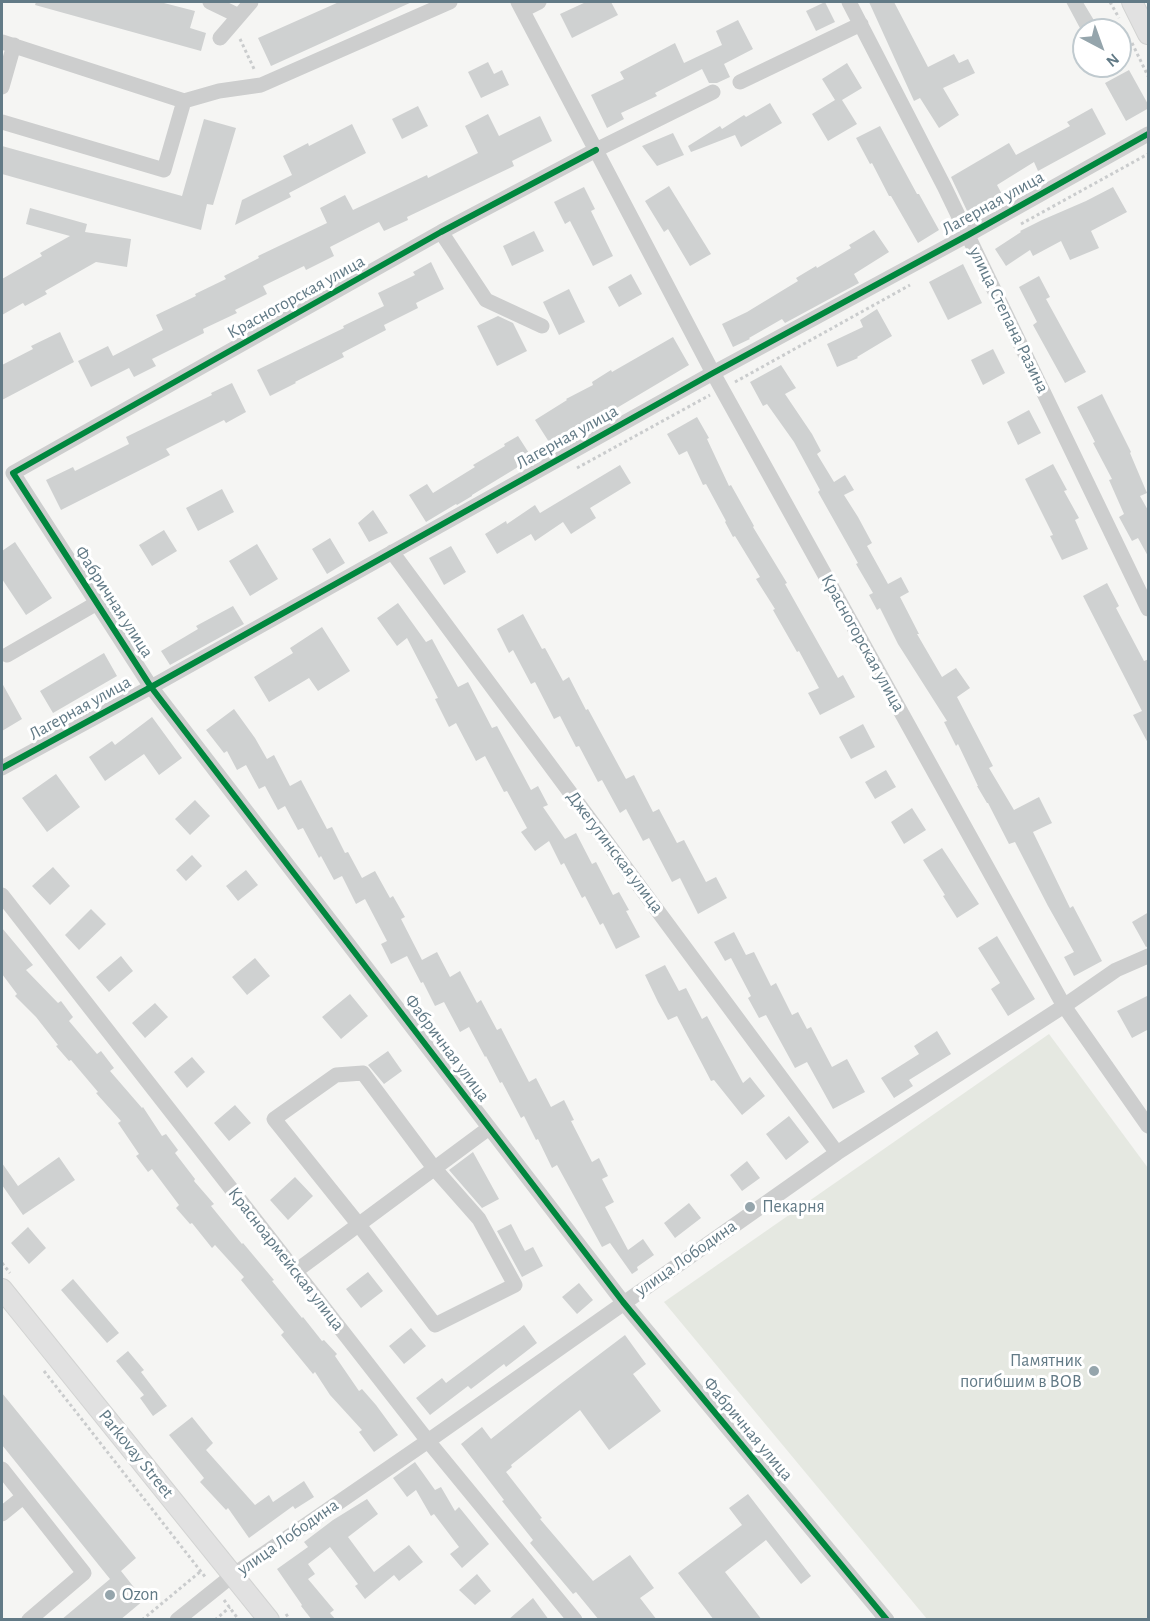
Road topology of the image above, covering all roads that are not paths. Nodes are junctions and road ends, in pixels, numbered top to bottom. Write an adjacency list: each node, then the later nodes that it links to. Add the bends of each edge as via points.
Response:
1 (210, 2): 8 (street)
2 (251, 2): 8 (street)
3 (450, 2): 16 (street, via 261,85)
4 (539, 2): 7 (street)
5 (849, 2): 9 (street, улица Степана Разина)
6 (1132, 2): 10 (main road)
7 (521, 6): 19 (street, Красногорская улица)
8 (236, 20): 11 (street)
9 (861, 24): 13 (street); 21 (street, улица Степана Разина)
10 (1149, 34)
11 (220, 38)
12 (8, 44): 14 (street); 16 (street)
13 (740, 82)
14 (2, 87)
15 (713, 92): 19 (street)
16 (184, 101): 17 (street, via 164,170)
17 (2, 122)
18 (1149, 134): 21 (street, Лагерная улица)
19 (596, 150): 20 (street, Красногорская улица); 23 (street, Красногорская улица)
20 (441, 232): 22 (street, via 486,300); 24 (street, Красногорская улица)
21 (968, 235): 23 (street, Лагерная улица); 27 (street, улица Степана Разина)
22 (542, 326)
23 (713, 373): 25 (street, Лагерная улица); 33 (street, Красногорская улица)
24 (7, 471): 26 (street, Фабричная улица)
25 (392, 552): 29 (street, Лагерная улица); 36 (street, Джегутинская улица)
26 (97, 603): 28 (street); 29 (street, Фабричная улица)
27 (1149, 609)
28 (7, 655)
29 (151, 687): 30 (street, Лагерная улица); 35 (street, Фабричная улица)
30 (2, 768)
31 (2, 895): 39 (street, Красноармейская улица)
32 (1149, 956): 33 (street, улица Лободина, via 1116,970)
33 (1064, 1006): 34 (street, Красногорская улица); 36 (street, улица Лободина)
34 (1149, 1126)
35 (489, 1128): 37 (street); 41 (street, Фабричная улица)
36 (837, 1153): 41 (street, улица Лободина)
37 (434, 1168): 38 (street); 38 (street, via 363,1073 336,1075 274,1119); 38 (street, via 479,1219 515,1285 435,1325)
38 (358, 1225): 39 (street)
39 (296, 1271): 42 (street, Красноармейская улица)
40 (5, 1301): 46 (main road, Parkovay Street)
41 (623, 1302): 42 (street, улица Лободина); 51 (street, Фабричная улица)
42 (428, 1441): 46 (street, улица Лободина); 50 (street, Красноармейская улица)
43 (2, 1469): 44 (street)
44 (23, 1497): 45 (street); 47 (street, via 84,1573)
45 (2, 1514)
46 (233, 1575): 48 (street, улица Лободина); 49 (main road, Parkovay Street)
47 (29, 1620)
48 (177, 1620)
49 (270, 1620)
50 (575, 1620)
51 (887, 1620)

